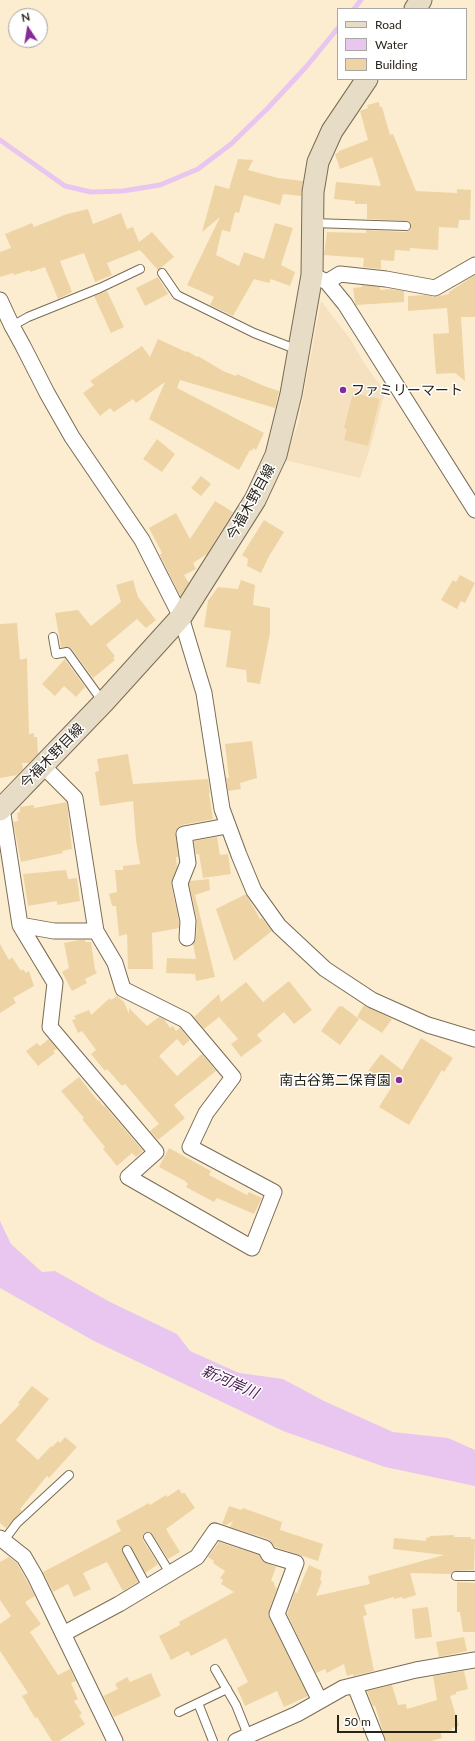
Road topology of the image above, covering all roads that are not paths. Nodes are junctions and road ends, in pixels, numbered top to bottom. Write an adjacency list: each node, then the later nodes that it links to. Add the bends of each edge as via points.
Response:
1 (366, 80): 2 (main road, 今福木野目線, via 332,131 318,162 312,192)
2 (312, 223): 3 (lane); 7 (main road, 今福木野目線)
3 (406, 226)
4 (475, 265): 7 (street, via 435,288 340,274)
5 (140, 269): 9 (lane)
6 (162, 274): 10 (lane, via 177,295 254,333)
7 (319, 278): 10 (main road, 今福木野目線); 11 (street, via 345,304)
8 (2, 308): 9 (street)
9 (12, 326): 12 (street, via 72,437 142,540)
10 (298, 350): 12 (main road, 今福木野目線, via 291,394 276,455 255,500)
11 (475, 510)
12 (181, 617): 14 (main road, 今福木野目線); 17 (street, via 204,693 222,809)
13 (53, 637): 14 (lane, via 56,654 67,652)
14 (104, 702): 15 (main road, 今福木野目線)
15 (42, 765): 16 (main road, 今福木野目線); 19 (street, via 75,798)
16 (1, 808): 18 (street)
17 (227, 826): 20 (street, via 184,834 188,863 180,883 188,921); 21 (street, via 254,890 279,926 325,969 372,1000 428,1025)
18 (20, 925): 19 (street, via 54,931); 19 (street, via 55,983 50,1027 156,1152 128,1177 252,1248 274,1192 190,1147 206,1113 233,1077 185,1020 123,989 115,962)
19 (96, 931)
20 (187, 938)
21 (475, 1039)
22 (69, 1475): 24 (lane, via 17,1523)
23 (148, 1537): 26 (lane)
24 (1, 1542): 30 (street, via 24,1557)
25 (127, 1550): 29 (lane)
26 (170, 1574): 29 (street); 35 (street, via 197,1557 215,1531 265,1548 270,1555 296,1563 277,1614)
27 (456, 1576): 28 (lane)
28 (475, 1576)
29 (147, 1587): 30 (street)
30 (63, 1634): 39 (street)
31 (475, 1660): 33 (street, via 416,1670)
32 (215, 1669): 34 (lane)
33 (355, 1686): 35 (street, via 343,1688); 41 (street)
34 (226, 1689): 36 (lane); 38 (lane, via 236,1705)
35 (320, 1701): 38 (street)
36 (198, 1703): 37 (lane); 40 (lane)
37 (179, 1712)
38 (239, 1740)
39 (115, 1741)
40 (213, 1741)
41 (377, 1741)

